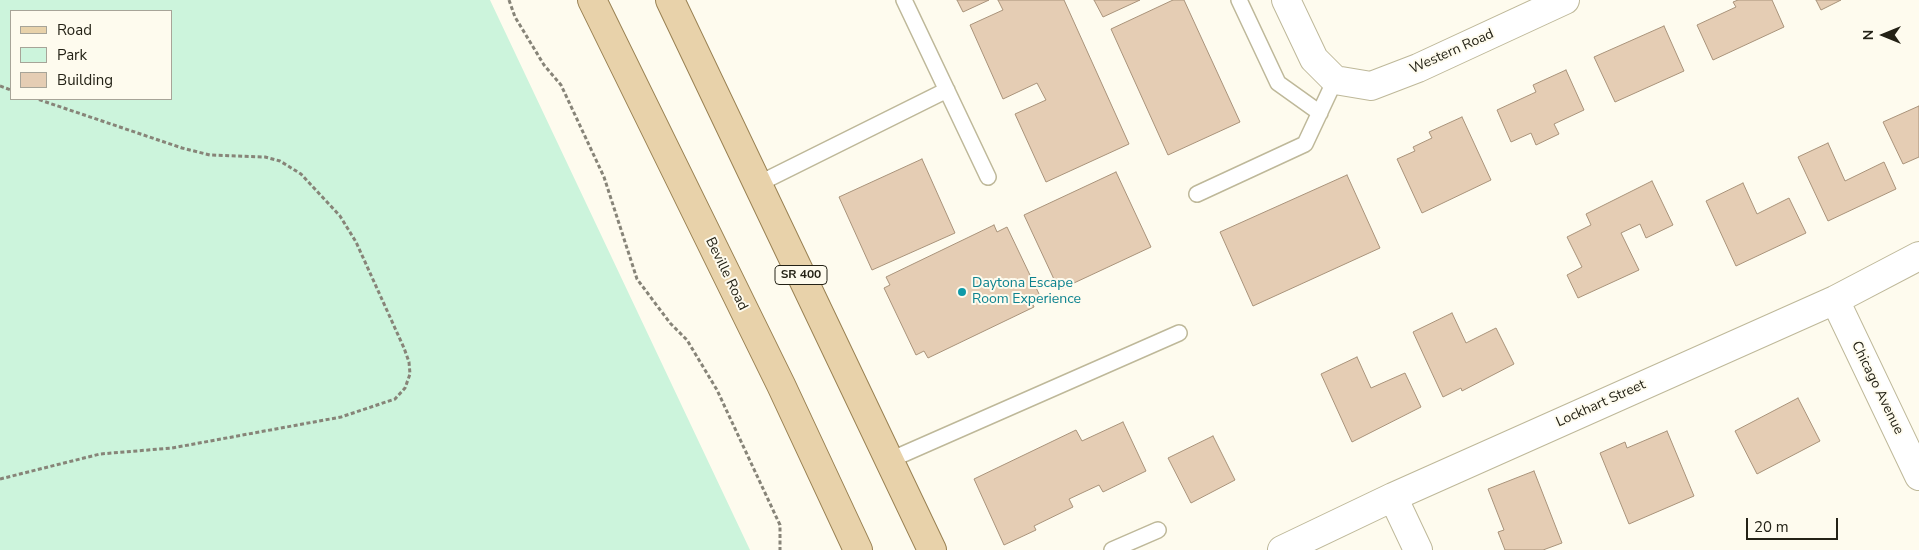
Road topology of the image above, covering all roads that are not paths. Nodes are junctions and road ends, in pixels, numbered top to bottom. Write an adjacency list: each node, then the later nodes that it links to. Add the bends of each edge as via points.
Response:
1 (592, 0): 20 (main road, Beville Road)
2 (670, 0): 11 (main road, SR 400)
3 (904, 0): 8 (lane)
4 (1239, 0): 9 (lane, via 1278,83)
5 (1286, 0): 7 (street, via 1314,59)
6 (1565, 0): 7 (street, Western Road, via 1418,68 1371,86)
7 (1336, 80): 9 (lane)
8 (947, 90): 10 (lane); 11 (lane)
9 (1320, 114): 12 (lane, via 1305,144)
10 (988, 178)
11 (758, 184): 16 (main road, SR 400)
12 (1197, 194)
13 (1919, 256): 14 (street, Lockhart Street)
14 (1834, 300): 17 (street, Chicago Avenue); 18 (street, Lockhart Street)
15 (1179, 333): 16 (lane)
16 (890, 460): 21 (main road, SR 400)
17 (1919, 476)
18 (1393, 497): 23 (street, Lockhart Street); 24 (street)
19 (1158, 530): 22 (lane)
20 (858, 550)
21 (932, 550)
22 (1112, 550)
23 (1282, 550)
24 (1418, 550)

